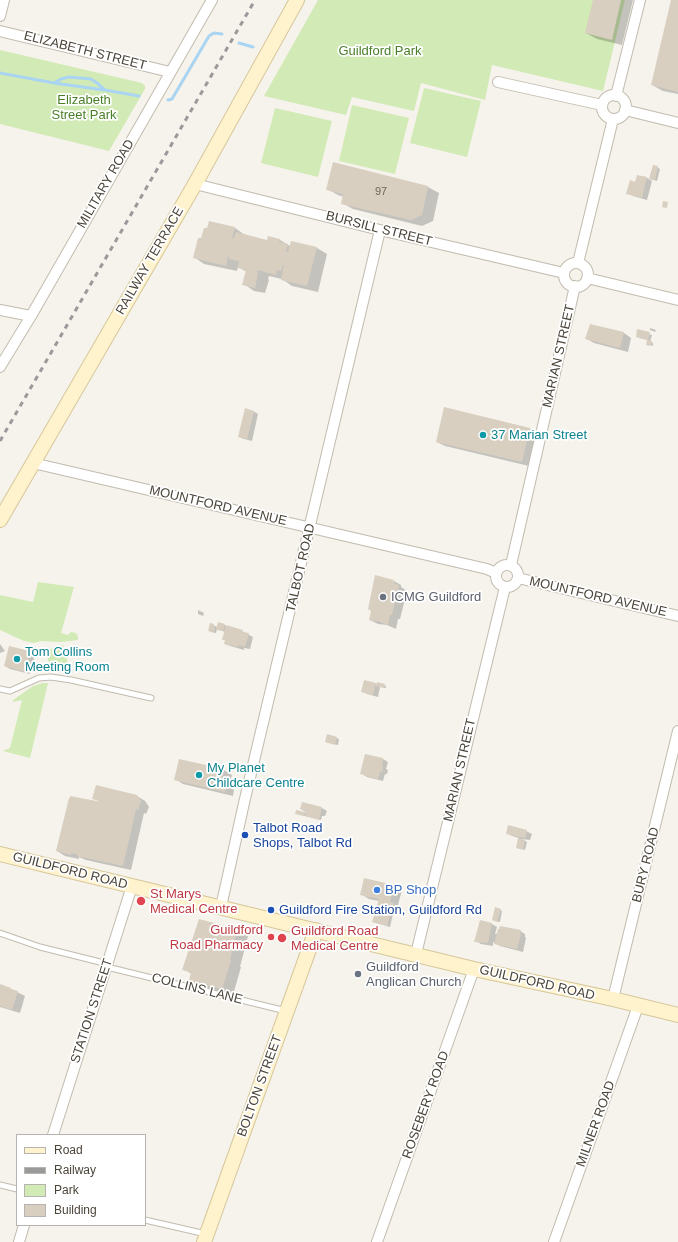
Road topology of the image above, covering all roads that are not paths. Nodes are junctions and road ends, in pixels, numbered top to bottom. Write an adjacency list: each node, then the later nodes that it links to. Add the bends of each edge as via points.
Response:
1 (4, 0): 5 (street)
2 (212, 0): 7 (street, MILITARY ROAD)
3 (297, 0): 14 (street, RAILWAY TERRACE)
4 (640, 0): 9 (street)
5 (0, 16)
6 (0, 31): 7 (street, ELIZABETH STREET)
7 (170, 72): 22 (street, MILITARY ROAD)
8 (498, 82): 10 (street)
9 (616, 96): 10 (street, via 609,96); 11 (street, via 624,101)
10 (602, 105): 12 (street, via 606,116)
11 (625, 110): 12 (street, via 619,118); 13 (street)
12 (612, 119): 16 (street)
13 (678, 123)
14 (195, 184): 15 (street, BURSILL STREET); 24 (street, RAILWAY TERRACE)
15 (380, 230): 17 (street, BURSILL STREET); 26 (street, TALBOT ROAD)
16 (578, 263): 17 (street, via 568,266); 18 (street, via 586,268)
17 (564, 273): 19 (street, via 565,280)
18 (587, 278): 19 (street, via 584,284); 20 (street)
19 (574, 286): 27 (street, MARIAN STREET)
20 (678, 300)
21 (0, 310): 22 (street)
22 (31, 316): 23 (street, MILITARY ROAD)
23 (0, 367)
24 (33, 463): 25 (street, RAILWAY TERRACE); 26 (street, MOUNTFORD AVENUE)
25 (0, 520)
26 (310, 527): 28 (street, MOUNTFORD AVENUE); 37 (street, TALBOT ROAD)
27 (510, 565): 28 (street, via 503,565); 29 (street, via 518,572)
28 (496, 573): 30 (street, via 497,580)
29 (518, 578): 30 (street, via 512,586); 31 (street, MOUNTFORD AVENUE)
30 (505, 587): 40 (street, MARIAN STREET)
31 (678, 616)
32 (0, 689): 33 (lane, via 10,691 39,678 51,677)
33 (151, 698)
34 (678, 731): 43 (street, BURY ROAD)
35 (0, 854): 36 (street, GUILDFORD ROAD)
36 (132, 886): 37 (street, GUILDFORD ROAD); 41 (street, STATION STREET)
37 (221, 907): 38 (street, GUILDFORD ROAD)
38 (316, 930): 40 (street, GUILDFORD ROAD); 45 (street, BOLTON STREET)
39 (0, 933): 41 (lane, COLLINS LANE)
40 (416, 954): 42 (street, GUILDFORD ROAD)
41 (107, 965): 45 (lane, COLLINS LANE); 47 (street, STATION STREET)
42 (474, 969): 43 (street, GUILDFORD ROAD); 54 (street, ROSEBERY ROAD)
43 (613, 999): 44 (street, GUILDFORD ROAD)
44 (638, 1006): 46 (street, GUILDFORD ROAD); 55 (street, MILNER ROAD)
45 (287, 1011): 52 (street, BOLTON STREET)
46 (678, 1015)
47 (53, 1134)
48 (0, 1185): 49 (lane)
49 (16, 1189)
50 (146, 1220): 52 (lane)
51 (24, 1226): 53 (street)
52 (206, 1238)
53 (19, 1242)
54 (377, 1242)
55 (554, 1242)

